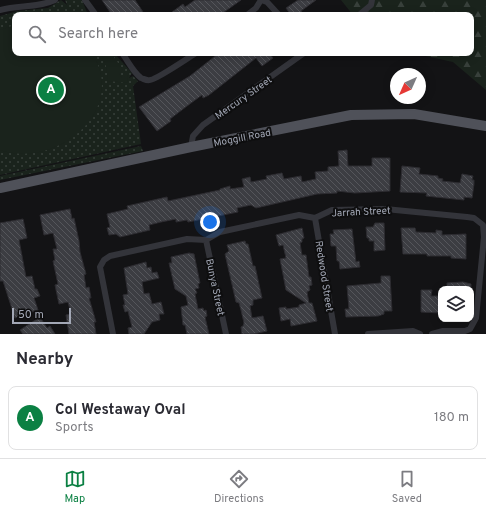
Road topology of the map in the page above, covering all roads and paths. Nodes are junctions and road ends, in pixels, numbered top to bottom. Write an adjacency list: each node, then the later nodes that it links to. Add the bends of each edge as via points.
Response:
1 (55, 0): 5 (street, via 47,4)
2 (86, 0): 6 (street)
3 (261, 0): 7 (street); 8 (street, via 268,2)
4 (372, 0): 9 (street, via 371,5)
5 (0, 10)
6 (94, 12)
7 (251, 12)
8 (276, 12)
9 (363, 12)
10 (124, 56): 11 (street, via 135,72 148,80 156,78)
11 (189, 56)
12 (300, 56): 14 (street, Mercury Street, via 203,125 193,136)
13 (486, 126): 14 (main road, Moggill Road, via 414,114 351,115)
14 (191, 147): 15 (main road, Moggill Road)
15 (0, 188)
16 (315, 218): 17 (street, via 299,215 220,232); 20 (street, Redwood Street); 23 (street, Jarrah Street, via 332,210 385,209 466,216 479,221 485,230 476,318 465,331)
17 (206, 240): 18 (street, via 187,239 118,253 104,260 100,267); 19 (street, Bunya Street)
18 (113, 334)
19 (226, 334)
20 (335, 334)
21 (368, 334): 22 (street, via 413,331)
22 (420, 334)
23 (432, 334)

